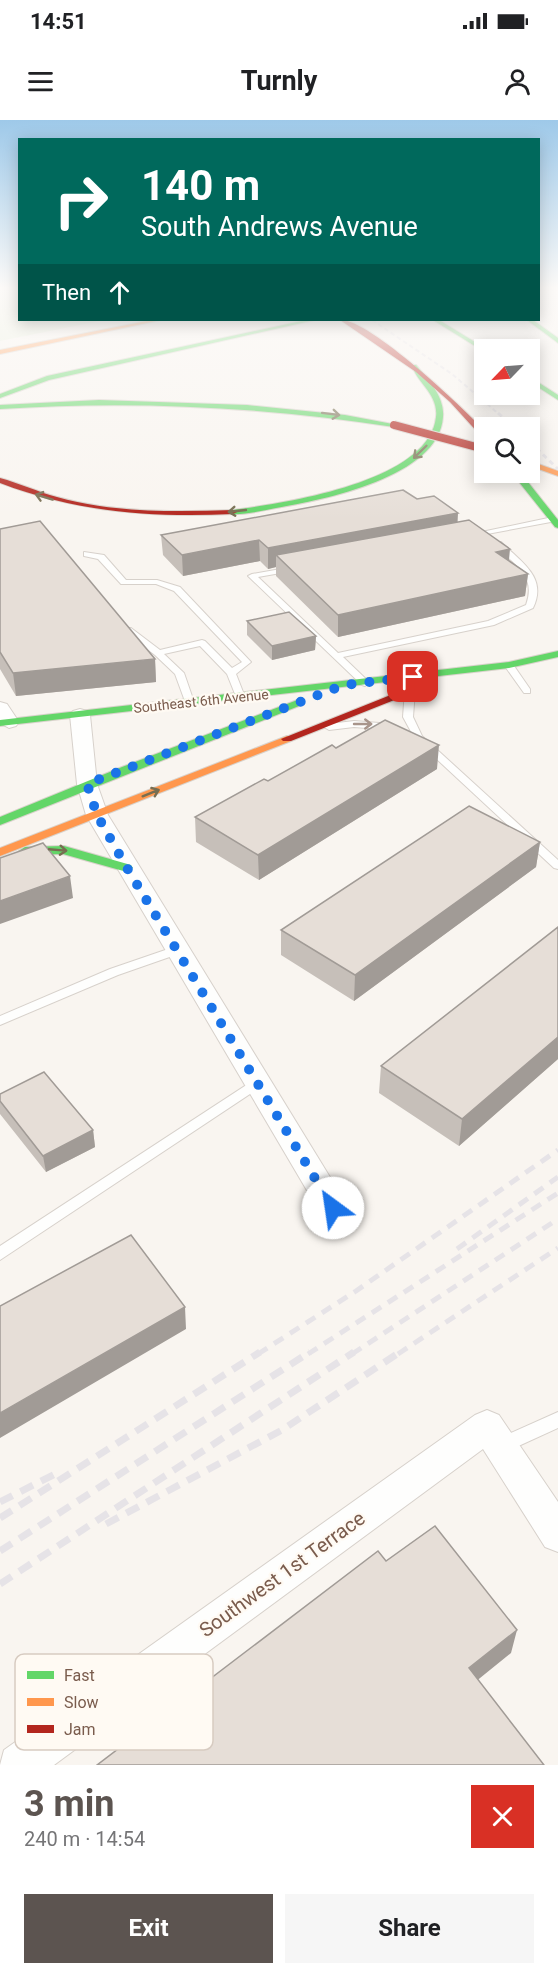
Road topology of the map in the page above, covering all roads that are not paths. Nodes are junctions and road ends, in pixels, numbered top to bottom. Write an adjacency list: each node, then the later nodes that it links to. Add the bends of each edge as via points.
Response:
1 (64, 366): 4 (main road)
2 (99, 366): 6 (main road, via 47,378)
3 (414, 366): 9 (main road); 13 (main road, one-way to 13, via 437,399 441,416 437,432 402,465 361,485 328,495 240,511 140,514 60,501)
4 (12, 376)
5 (540, 386): 7 (main road)
6 (4, 394)
7 (558, 398)
8 (0, 406): 10 (main road, one-way to 10, bridge, via 179,401 288,409 394,425)
9 (474, 423)
10 (474, 446)
11 (540, 467): 12 (main road)
12 (558, 474)
13 (0, 480)
14 (524, 483): 15 (main road)
15 (555, 522): 16 (lane)
16 (479, 533): 17 (lane); 23 (lane, via 501,545 530,575 535,592 530,606 491,623)
17 (456, 537)
18 (87, 554): 26 (lane, via 102,557 124,582 157,582 177,589 247,662)
19 (297, 567): 23 (lane, via 252,576)
20 (128, 630): 21 (lane)
21 (158, 652): 26 (lane, via 202,643); 32 (lane, via 178,673)
22 (558, 654): 24 (main road, Southeast 6th Avenue)
23 (337, 656): 27 (lane)
24 (509, 665): 25 (main road, Southeast 6th Avenue); 30 (lane)
25 (460, 671): 27 (main road, Southeast 6th Avenue); 29 (main road)
26 (231, 673): 31 (lane)
27 (365, 682): 28 (main road, Southeast 6th Avenue)
28 (344, 685): 31 (main road, Southeast 6th Avenue); 37 (main road)
29 (410, 690): 35 (main road); 36 (lane, via 408,717)
30 (527, 691)
31 (240, 697): 32 (main road, Southeast 6th Avenue)
32 (189, 702): 33 (main road, Southeast 6th Avenue)
33 (80, 715): 34 (main road, Southeast 6th Avenue); 37 (street)
34 (3, 718)
35 (306, 730): 36 (lane, one-way to 36, via 370,724); 38 (main road, one-way to 35)
36 (418, 736): 41 (lane)
37 (87, 784): 38 (street); 39 (main road)
38 (97, 815): 40 (main road); 42 (street)
39 (0, 820)
40 (0, 854): 42 (main road, one-way to 42, via 55,848)
41 (558, 866)
42 (127, 868): 43 (street)
43 (177, 950): 44 (lane, via 114,972); 45 (street)
44 (0, 1021)
45 (257, 1083): 46 (street); 47 (lane)
46 (333, 1208)
47 (0, 1254)
48 (558, 1420): 49 (lane)
49 (493, 1436): 50 (street); 51 (street, Southwest 1st Terrace)
50 (558, 1534)
51 (179, 1654)
52 (41, 1750): 53 (street, Southwest 1st Terrace)
53 (19, 1765)

